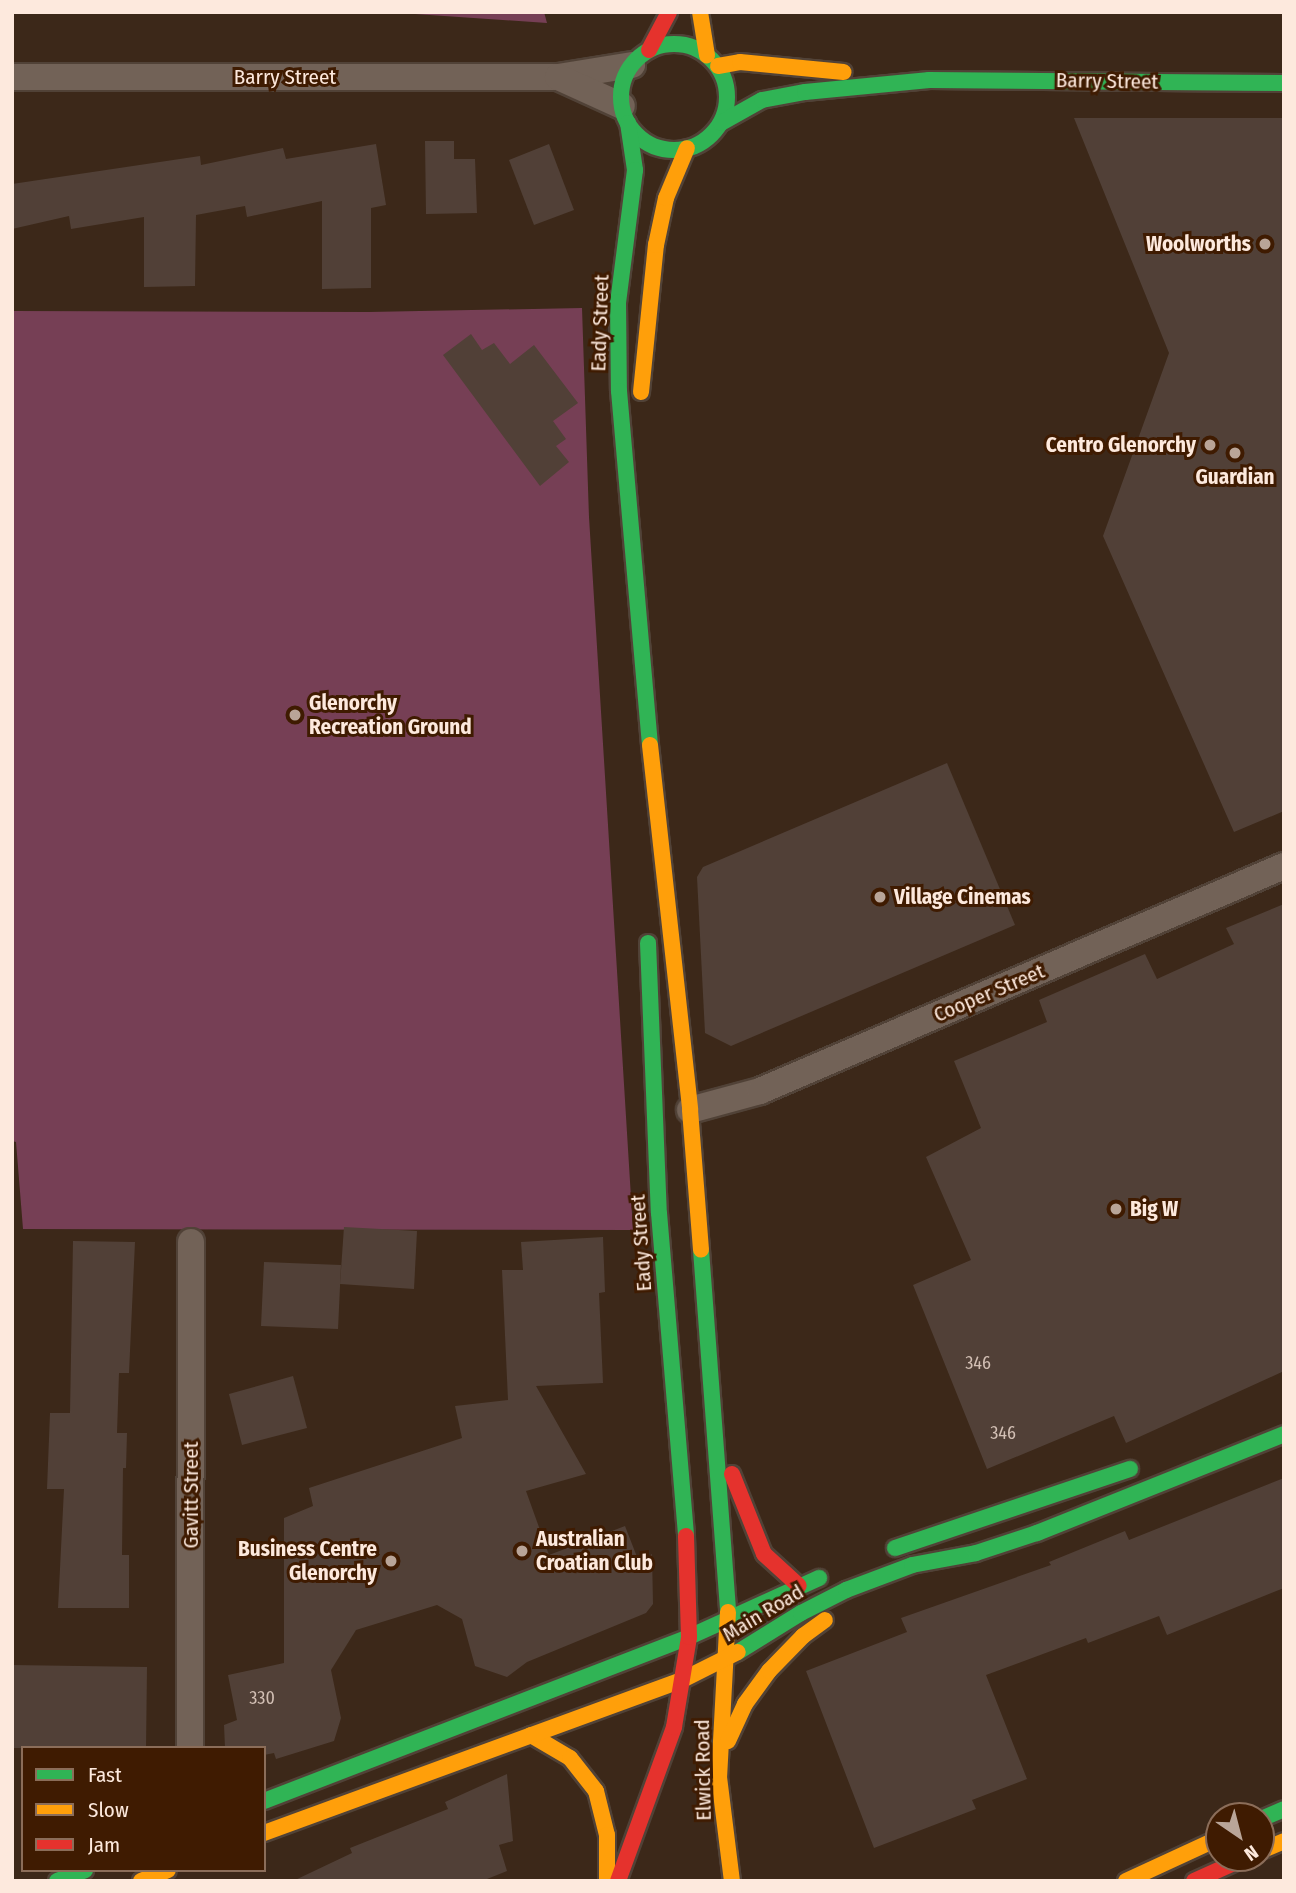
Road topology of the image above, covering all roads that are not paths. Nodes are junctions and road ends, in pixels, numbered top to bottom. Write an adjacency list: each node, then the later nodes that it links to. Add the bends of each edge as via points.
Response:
1 (669, 12): 3 (main road)
2 (700, 12): 4 (main road)
3 (641, 58): 4 (main road, via 678,44); 6 (street, Barry Street); 9 (main road, via 623,85)
4 (712, 60): 7 (main road, Barry Street); 10 (main road, via 727,94)
5 (12, 77): 6 (street, Barry Street)
6 (558, 77): 9 (street, Barry Street)
7 (929, 80): 8 (main road, Barry Street); 10 (main road, Barry Street, via 762,100)
8 (1284, 83)
9 (625, 115): 11 (main road, via 639,137 654,146); 14 (main road, Eady Street, via 635,170 618,302 620,391)
10 (721, 123): 11 (main road, via 712,134)
11 (687, 148): 12 (main road, via 666,198 656,246)
12 (640, 404)
13 (639, 431): 14 (main road, Eady Street)
14 (633, 524): 15 (main road, Eady Street)
15 (655, 804): 17 (main road, Eady Street); 19 (main road, Eady Street)
16 (1284, 866): 19 (street, Cooper Street, via 760,1091)
17 (650, 896)
18 (649, 922): 29 (main road, Eady Street, via 659,1213 686,1534)
19 (690, 1110): 21 (main road, Eady Street)
20 (191, 1242): 33 (street, Gavitt Street)
21 (713, 1408): 27 (main road, via 755,1539 770,1562); 28 (main road, Eady Street)
22 (1284, 1434): 25 (main road, Main Road, via 1107,1507)
23 (1145, 1464): 24 (main road)
24 (881, 1553)
25 (976, 1553): 30 (main road, Main Road, via 912,1565 846,1590); 34 (main road, via 847,1607 803,1636 745,1704 730,1735)
26 (837, 1570): 27 (main road, Main Road)
27 (799, 1586): 28 (main road, Main Road)
28 (728, 1619): 29 (main road, Main Road); 30 (main road, Eady Street)
29 (689, 1637): 31 (main road, Eady Street); 35 (main road, Main Road)
30 (727, 1659): 31 (main road, Main Road); 34 (main road, Elwick Road)
31 (684, 1679): 32 (main road, Main Road); 44 (main road, Elwick Road, via 665,1757)
32 (531, 1735): 36 (main road, Main Road); 43 (main road, via 570,1758 596,1791 607,1835)
33 (190, 1746)
34 (719, 1777): 45 (main road, Elwick Road)
35 (266, 1800)
36 (266, 1832)
37 (1205, 1844): 46 (main road)
38 (80, 1872): 41 (main road)
39 (163, 1872): 42 (main road)
40 (1214, 1872): 47 (main road)
41 (57, 1881)
42 (141, 1881)
43 (607, 1881)
44 (618, 1881)
45 (732, 1881)
46 (1126, 1881)
47 (1194, 1881)

